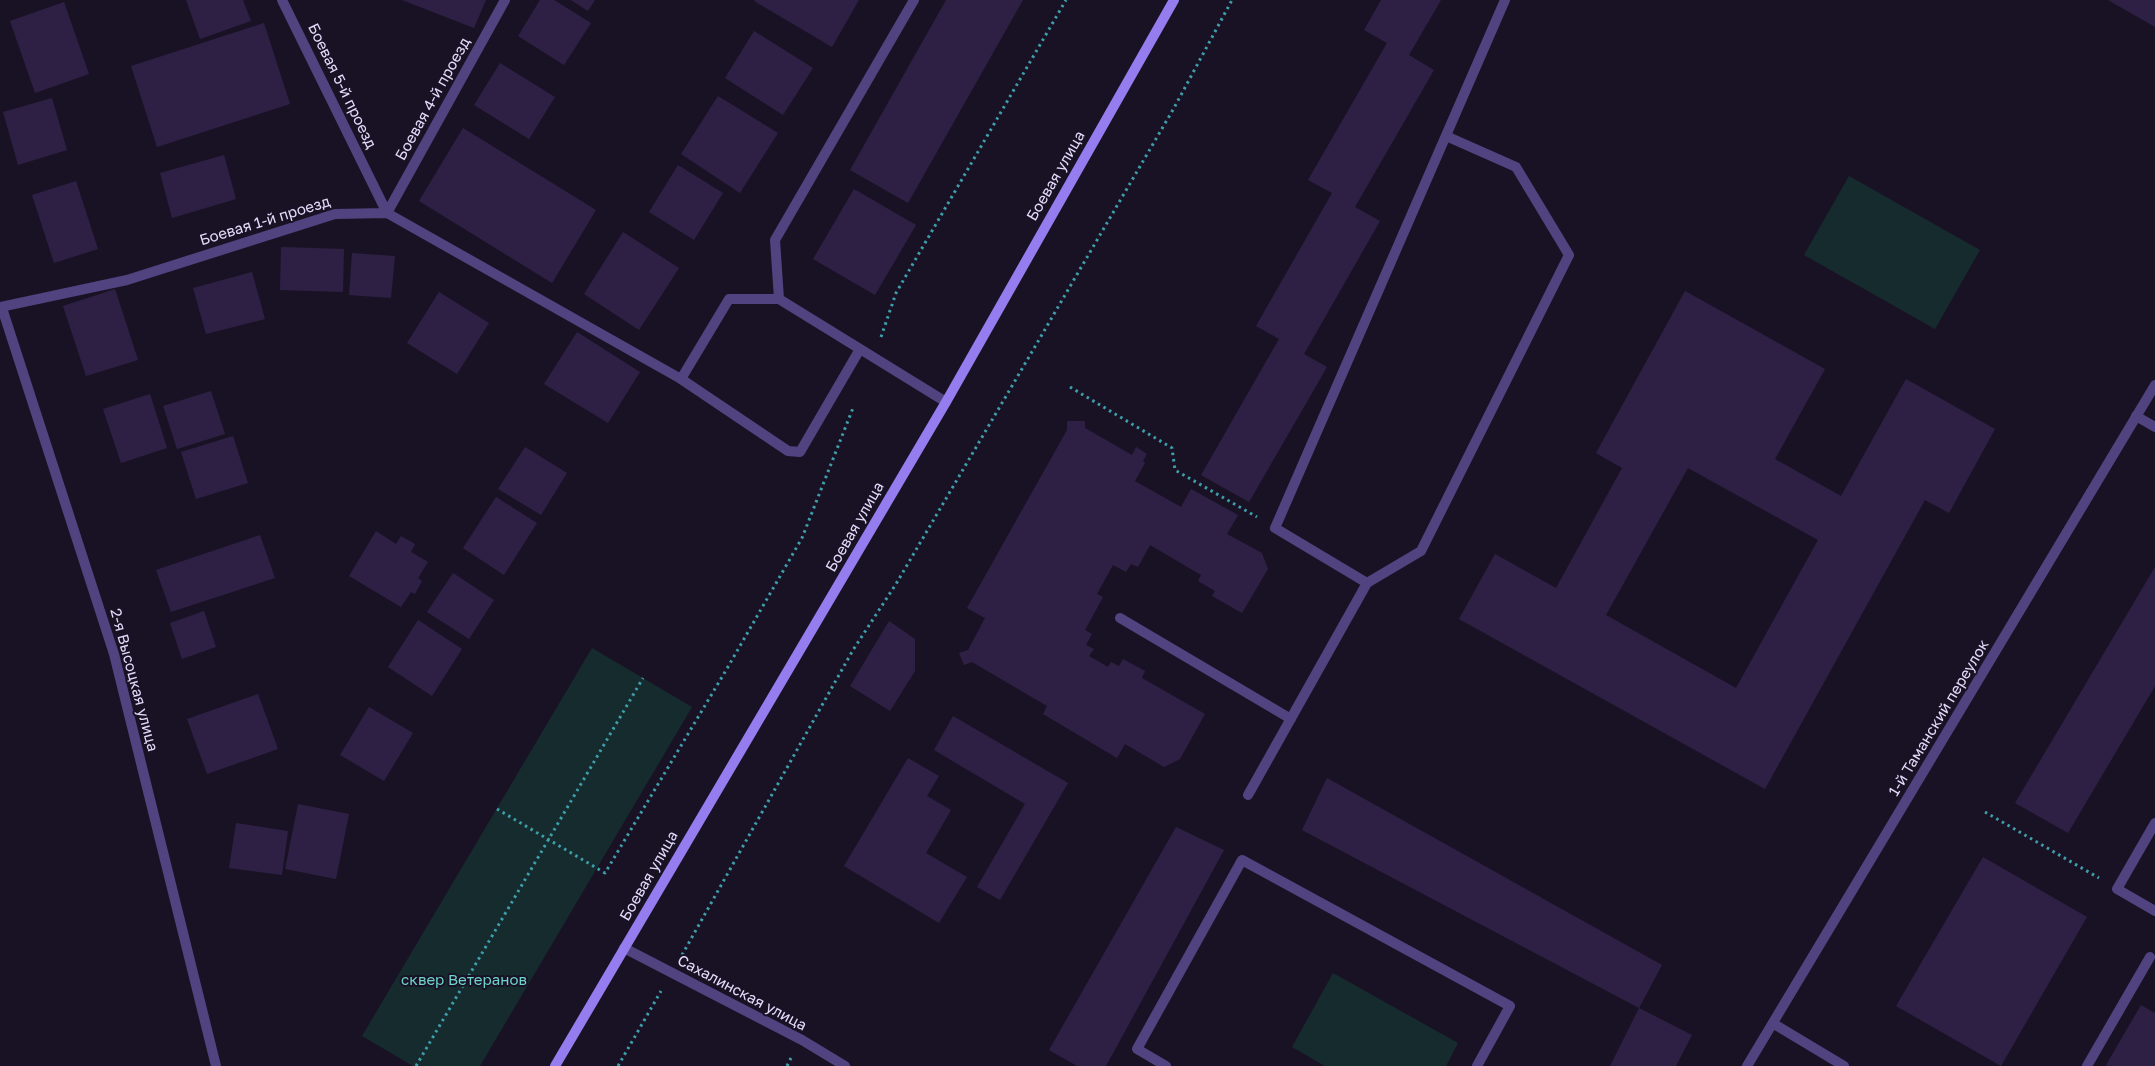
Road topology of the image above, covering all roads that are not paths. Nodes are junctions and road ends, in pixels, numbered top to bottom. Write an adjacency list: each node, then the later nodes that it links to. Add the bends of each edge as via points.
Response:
1 (282, 0): 7 (street, Боевая 5-й проезд)
2 (505, 0): 7 (street, Боевая 4-й проезд)
3 (914, 0): 8 (street, via 776,240)
4 (1174, 0): 13 (main road, Боевая улица)
5 (1505, 0): 6 (street)
6 (1446, 136): 16 (street, via 1274,528); 16 (street, via 1516,167 1569,255 1421,551)
7 (388, 213): 9 (street, Боевая 1-й проезд, via 335,214 127,280); 11 (street)
8 (779, 299): 10 (street); 11 (street, via 729,299)
9 (1, 307): 25 (street, 2-я Высоцкая улица, via 114,654)
10 (860, 349): 11 (street, via 800,452 788,452); 13 (street)
11 (681, 380)
12 (2155, 385): 14 (street, 1-й Таманский переулок)
13 (946, 402): 22 (main road, Боевая улица)
14 (2136, 416): 15 (street); 24 (street, 1-й Таманский переулок)
15 (2155, 427)
16 (1367, 583): 18 (street)
17 (1120, 618): 18 (street)
18 (1291, 719): 19 (street)
19 (1248, 795)
20 (2155, 824): 21 (street, via 2117,889)
21 (2155, 911)
22 (624, 948): 26 (main road, Боевая улица); 27 (street, Сахалинская улица, via 802,1040)
23 (2153, 955): 32 (street)
24 (1774, 1024): 30 (street, 1-й Таманский переулок); 31 (street)
25 (216, 1066)
26 (555, 1066)
27 (845, 1066)
28 (1166, 1066): 29 (street, via 1137,1049 1242,860 1510,1006)
29 (1477, 1066)
30 (1747, 1066)
31 (1844, 1066)
32 (2087, 1066)

